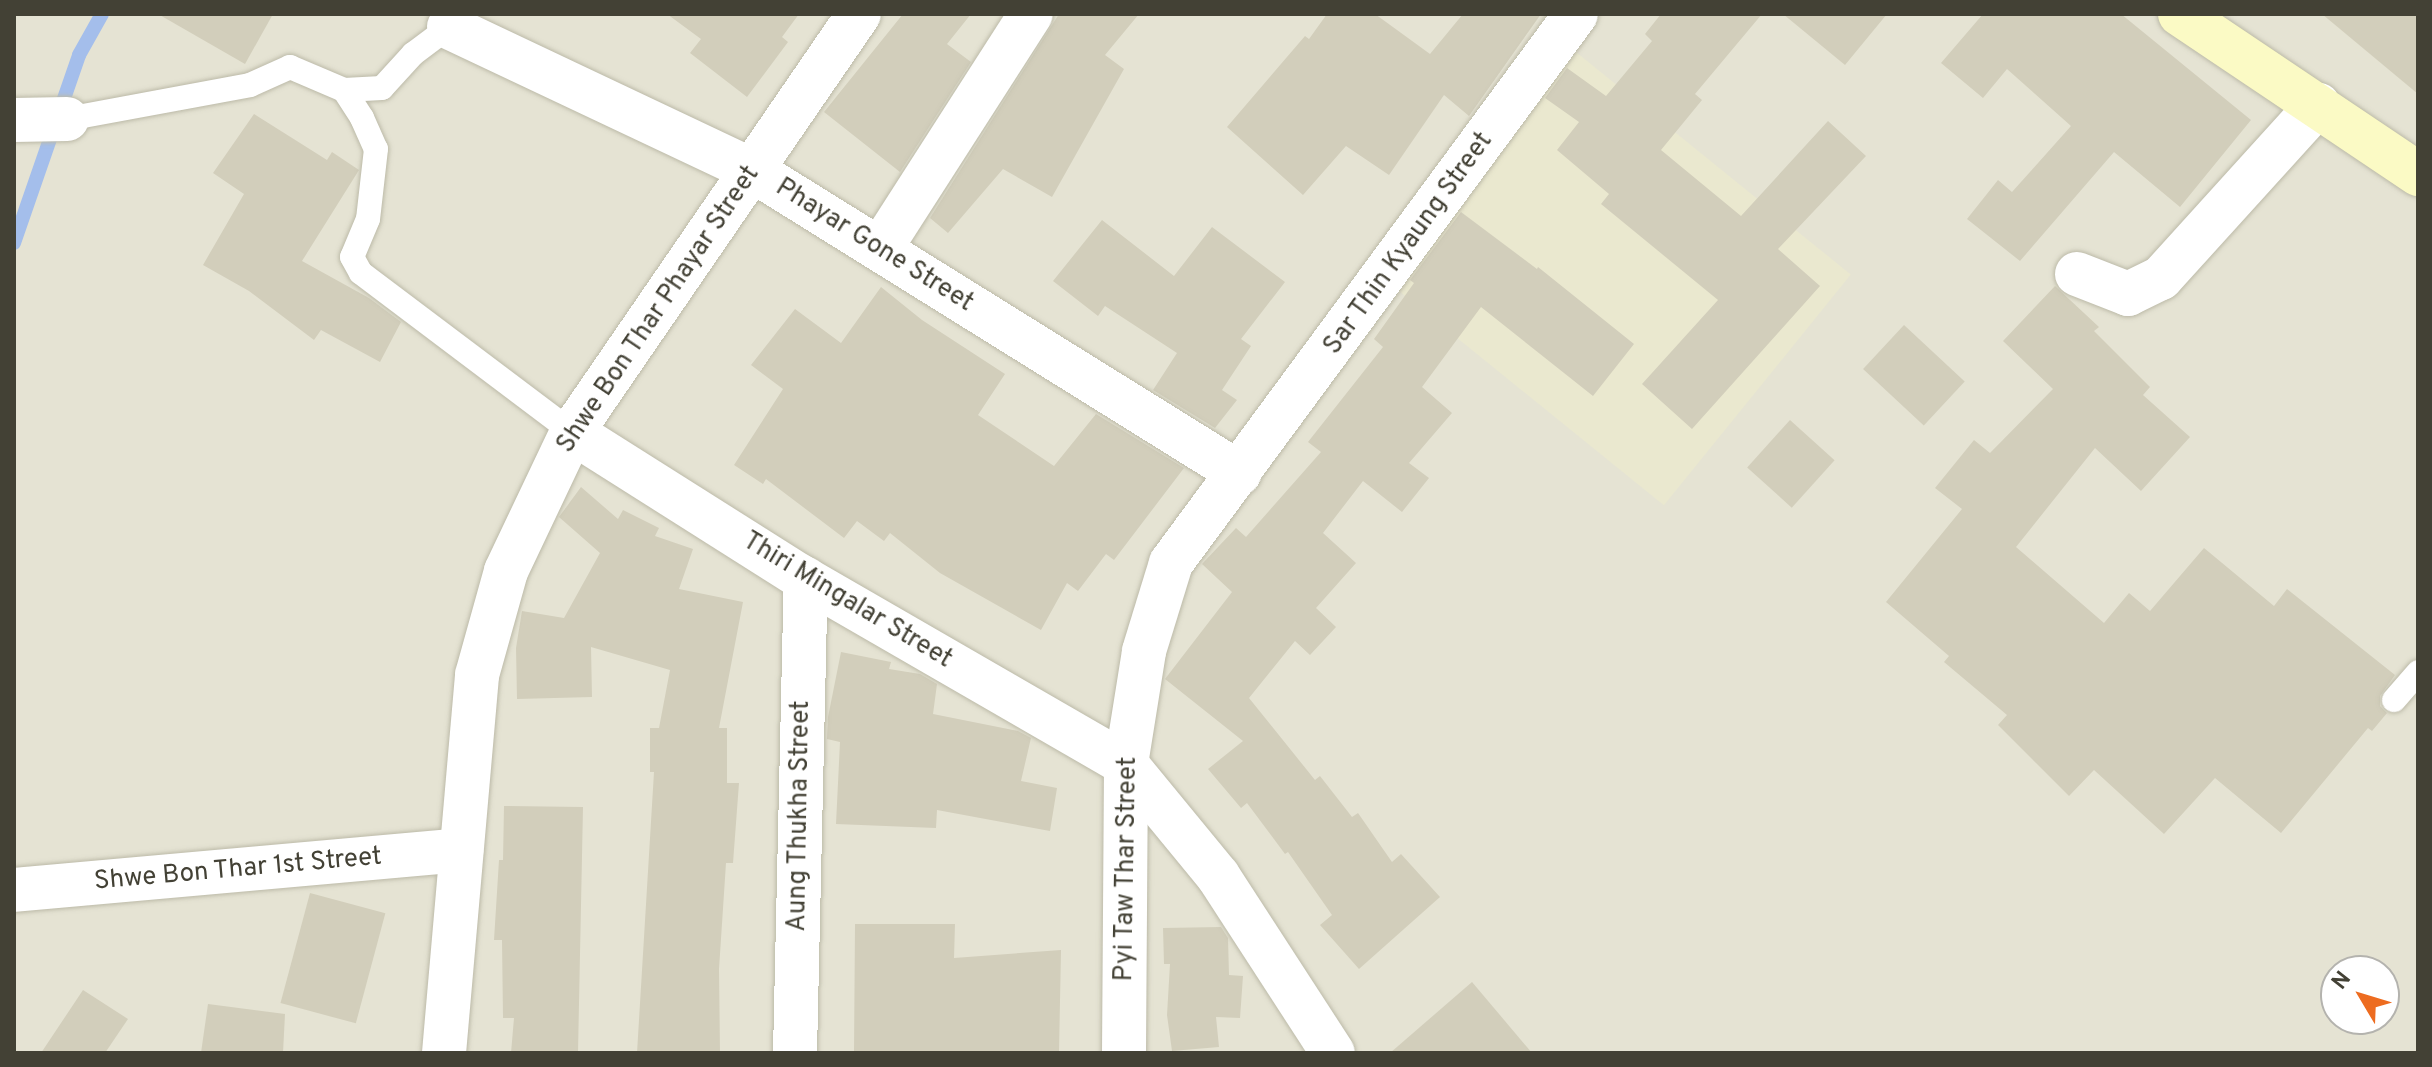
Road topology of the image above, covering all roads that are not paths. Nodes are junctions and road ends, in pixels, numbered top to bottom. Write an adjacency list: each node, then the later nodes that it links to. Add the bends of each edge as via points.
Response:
1 (859, 14): 10 (street, Shwe Bon Thar Phayar Street)
2 (1031, 14): 12 (street)
3 (1576, 14): 15 (street, Sar Thin Kyaung Street)
4 (2180, 14): 7 (main road)
5 (451, 20): 6 (lane, via 382,88); 10 (street, Phayar Gone Street)
6 (344, 90): 8 (lane, via 290,67 250,85); 14 (lane, via 376,149 368,219 352,257 361,273)
7 (2318, 105): 11 (main road); 13 (street, via 2161,278 2128,294)
8 (67, 119): 9 (street)
9 (14, 120)
10 (752, 170): 12 (street, Phayar Gone Street); 14 (street, Shwe Bon Thar Phayar Street)
11 (2418, 174)
12 (880, 249): 15 (street, Phayar Gone Street)
13 (2077, 274)
14 (572, 432): 16 (street, Thiri Mingalar Street); 20 (street, Shwe Bon Thar Phayar Street, via 506,571 477,675)
15 (1239, 473): 19 (street, Pyi Taw Thar Street, via 1171,563 1144,651)
16 (806, 579): 19 (street, Thiri Mingalar Street); 23 (street, Aung Thukha Street)
17 (2418, 672): 18 (lane)
18 (2394, 700)
19 (1126, 764): 24 (street, Pyi Taw Thar Street); 25 (street, via 1218,876)
20 (461, 850): 21 (street, Shwe Bon Thar 1st Street); 22 (street, Shwe Bon Thar Phayar Street)
21 (14, 890)
22 (444, 1053)
23 (795, 1053)
24 (1124, 1053)
25 (1333, 1053)

